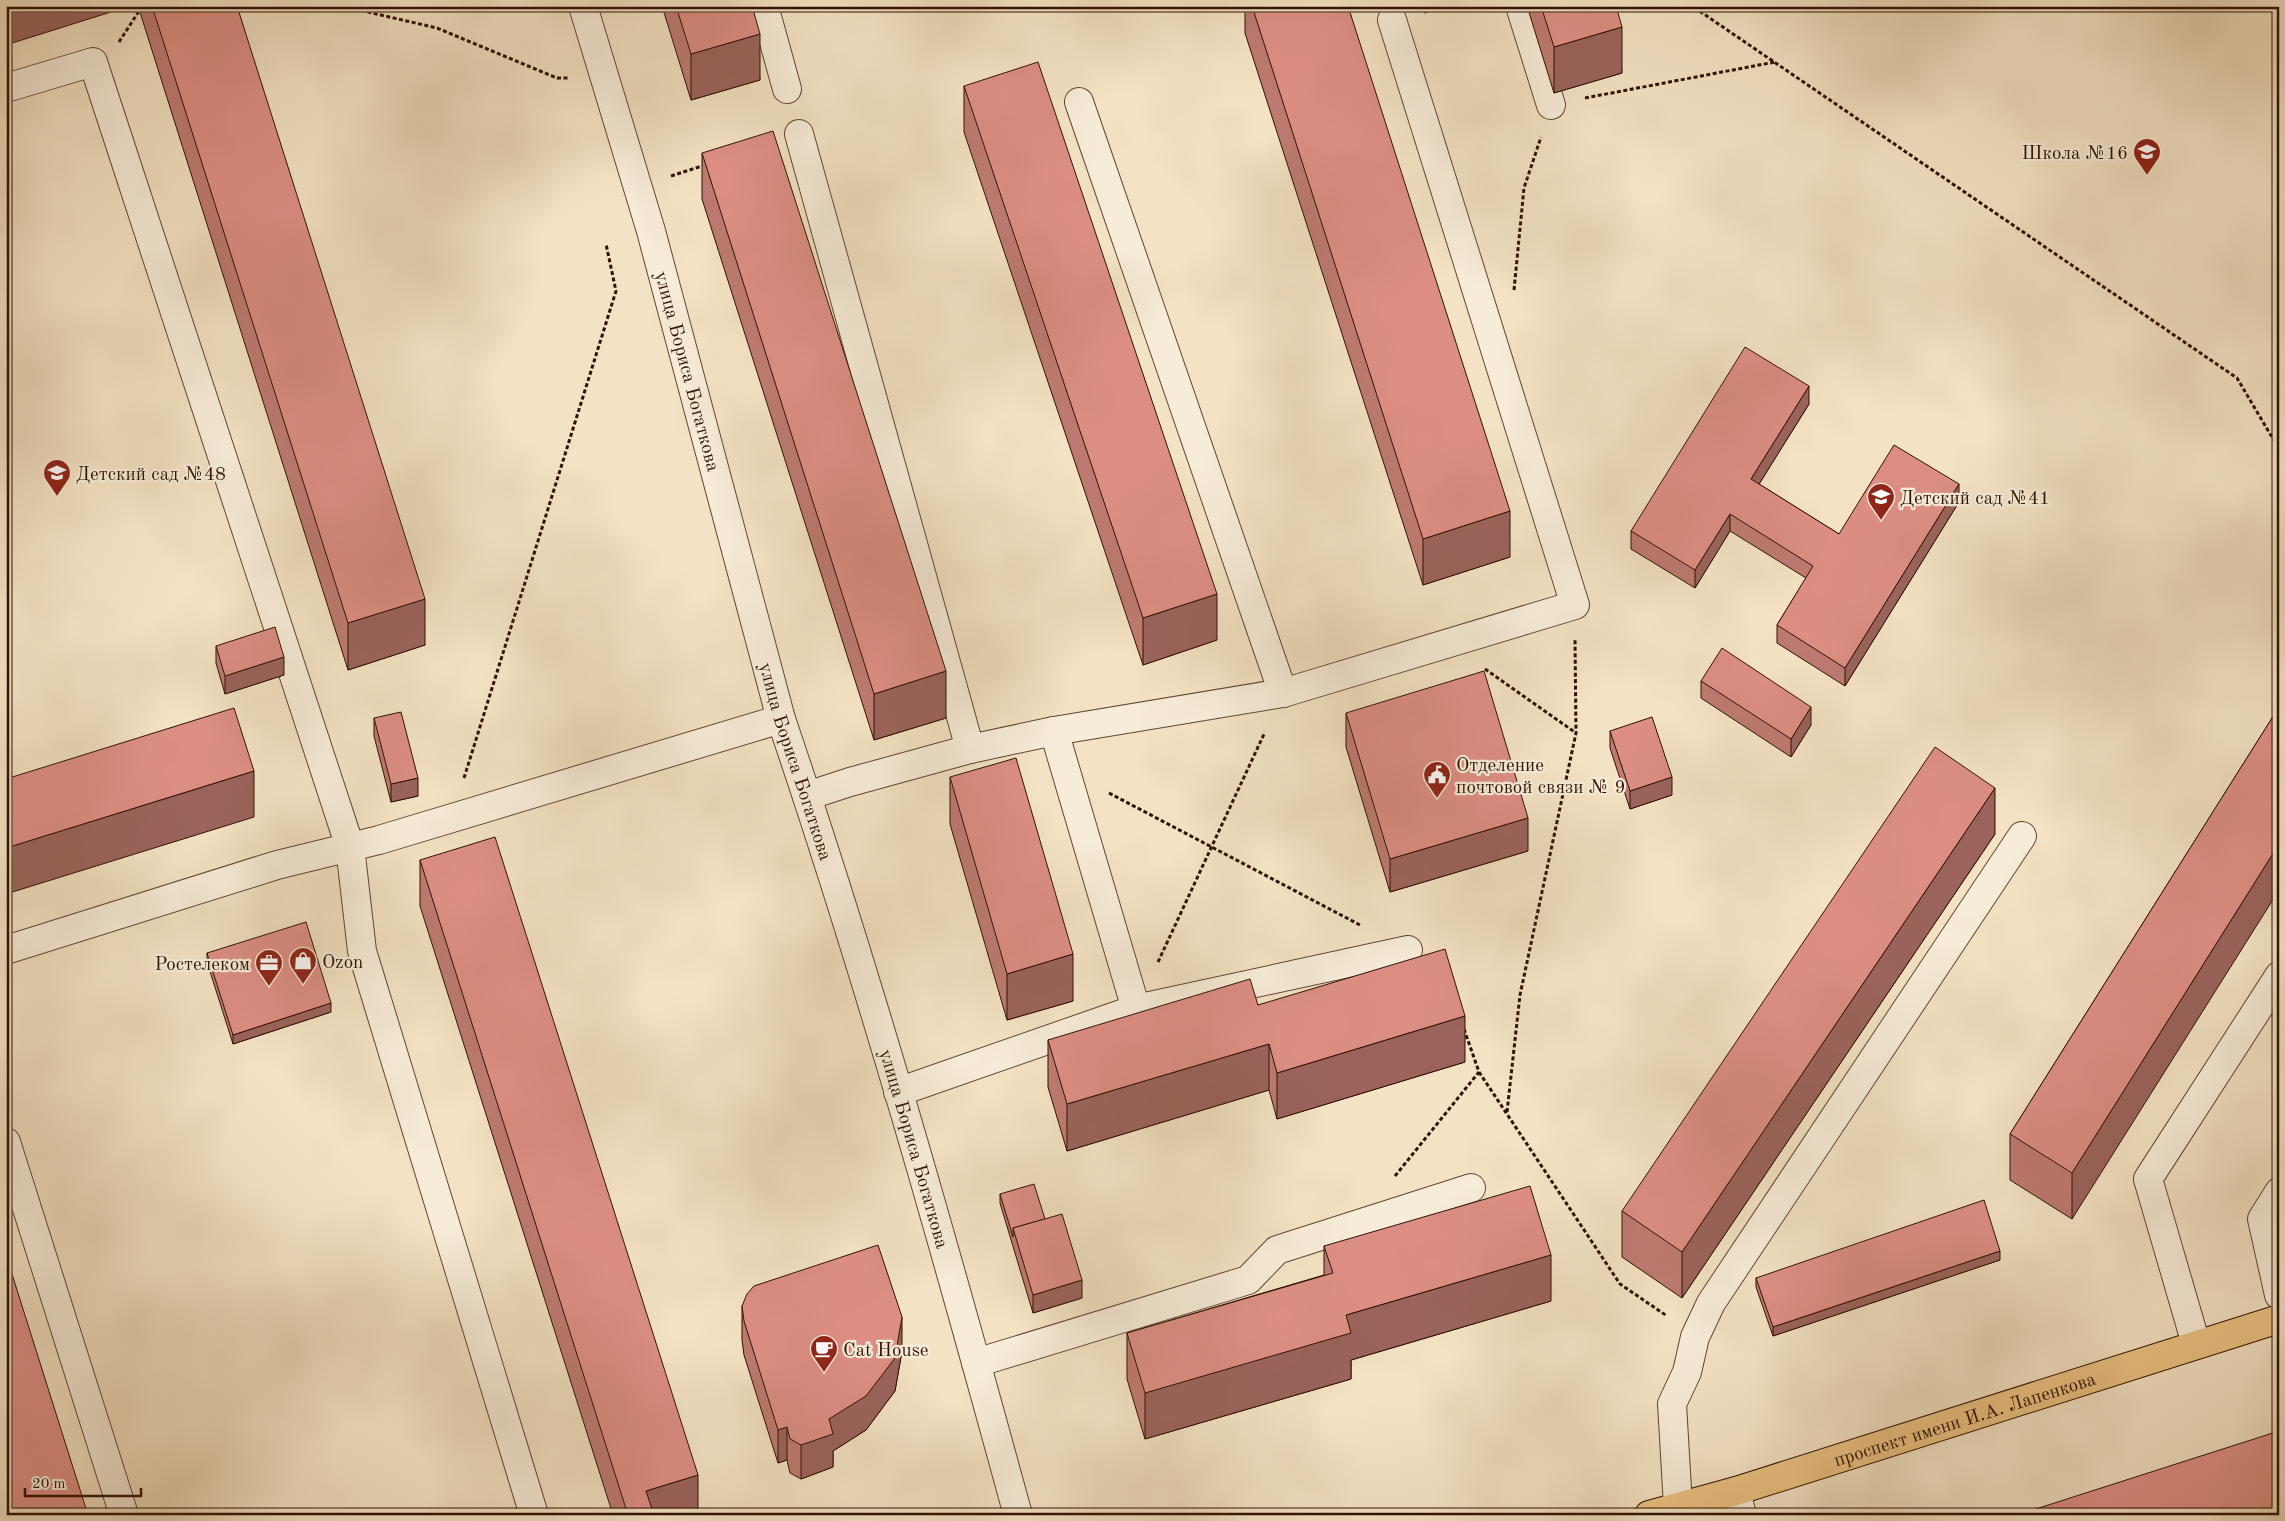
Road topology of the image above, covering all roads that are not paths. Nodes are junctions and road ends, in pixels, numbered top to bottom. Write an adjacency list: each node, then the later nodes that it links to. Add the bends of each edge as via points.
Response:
1 (583, 6): 11 (street, улица Бориса Богаткова, via 651,231)
2 (764, 6): 6 (street)
3 (1520, 6): 8 (street)
4 (1392, 20): 10 (street, via 1575,605)
5 (6, 88): 16 (street, via 94,62)
6 (787, 89)
7 (1079, 102): 10 (street)
8 (1551, 105)
9 (799, 134): 13 (street)
10 (1283, 693): 12 (street)
11 (781, 719): 14 (street, улица Бориса Богаткова); 16 (street)
12 (1054, 731): 13 (street); 20 (street)
13 (970, 750): 14 (street)
14 (807, 796): 21 (street, улица Бориса Богаткова)
15 (2022, 836): 30 (street, via 1711,1302 1695,1337 1687,1372 1672,1404)
16 (350, 848): 17 (street, via 277,865); 32 (street, via 362,951)
17 (6, 950)
18 (1408, 950): 20 (street)
19 (2279, 976): 27 (street, via 2148,1179)
20 (1136, 1010): 21 (street)
21 (898, 1092): 28 (street, улица Бориса Богаткова)
22 (6, 1142): 31 (street)
23 (1471, 1188): 28 (street, via 1277,1250 1248,1280)
24 (2279, 1192): 25 (street, via 2262,1219)
25 (2279, 1295)
26 (2279, 1319): 27 (main road, проспект имени И.А. Лапенкова)
27 (2196, 1344): 29 (main road, проспект имени И.А. Лапенкова)
28 (976, 1363): 33 (street, улица Бориса Богаткова)
29 (1739, 1503): 30 (main road, проспект имени И.А. Лапенкова)
30 (1678, 1506): 34 (main road, проспект имени И.А. Лапенкова)
31 (124, 1515)
32 (534, 1515)
33 (1018, 1515)
34 (1649, 1515)

